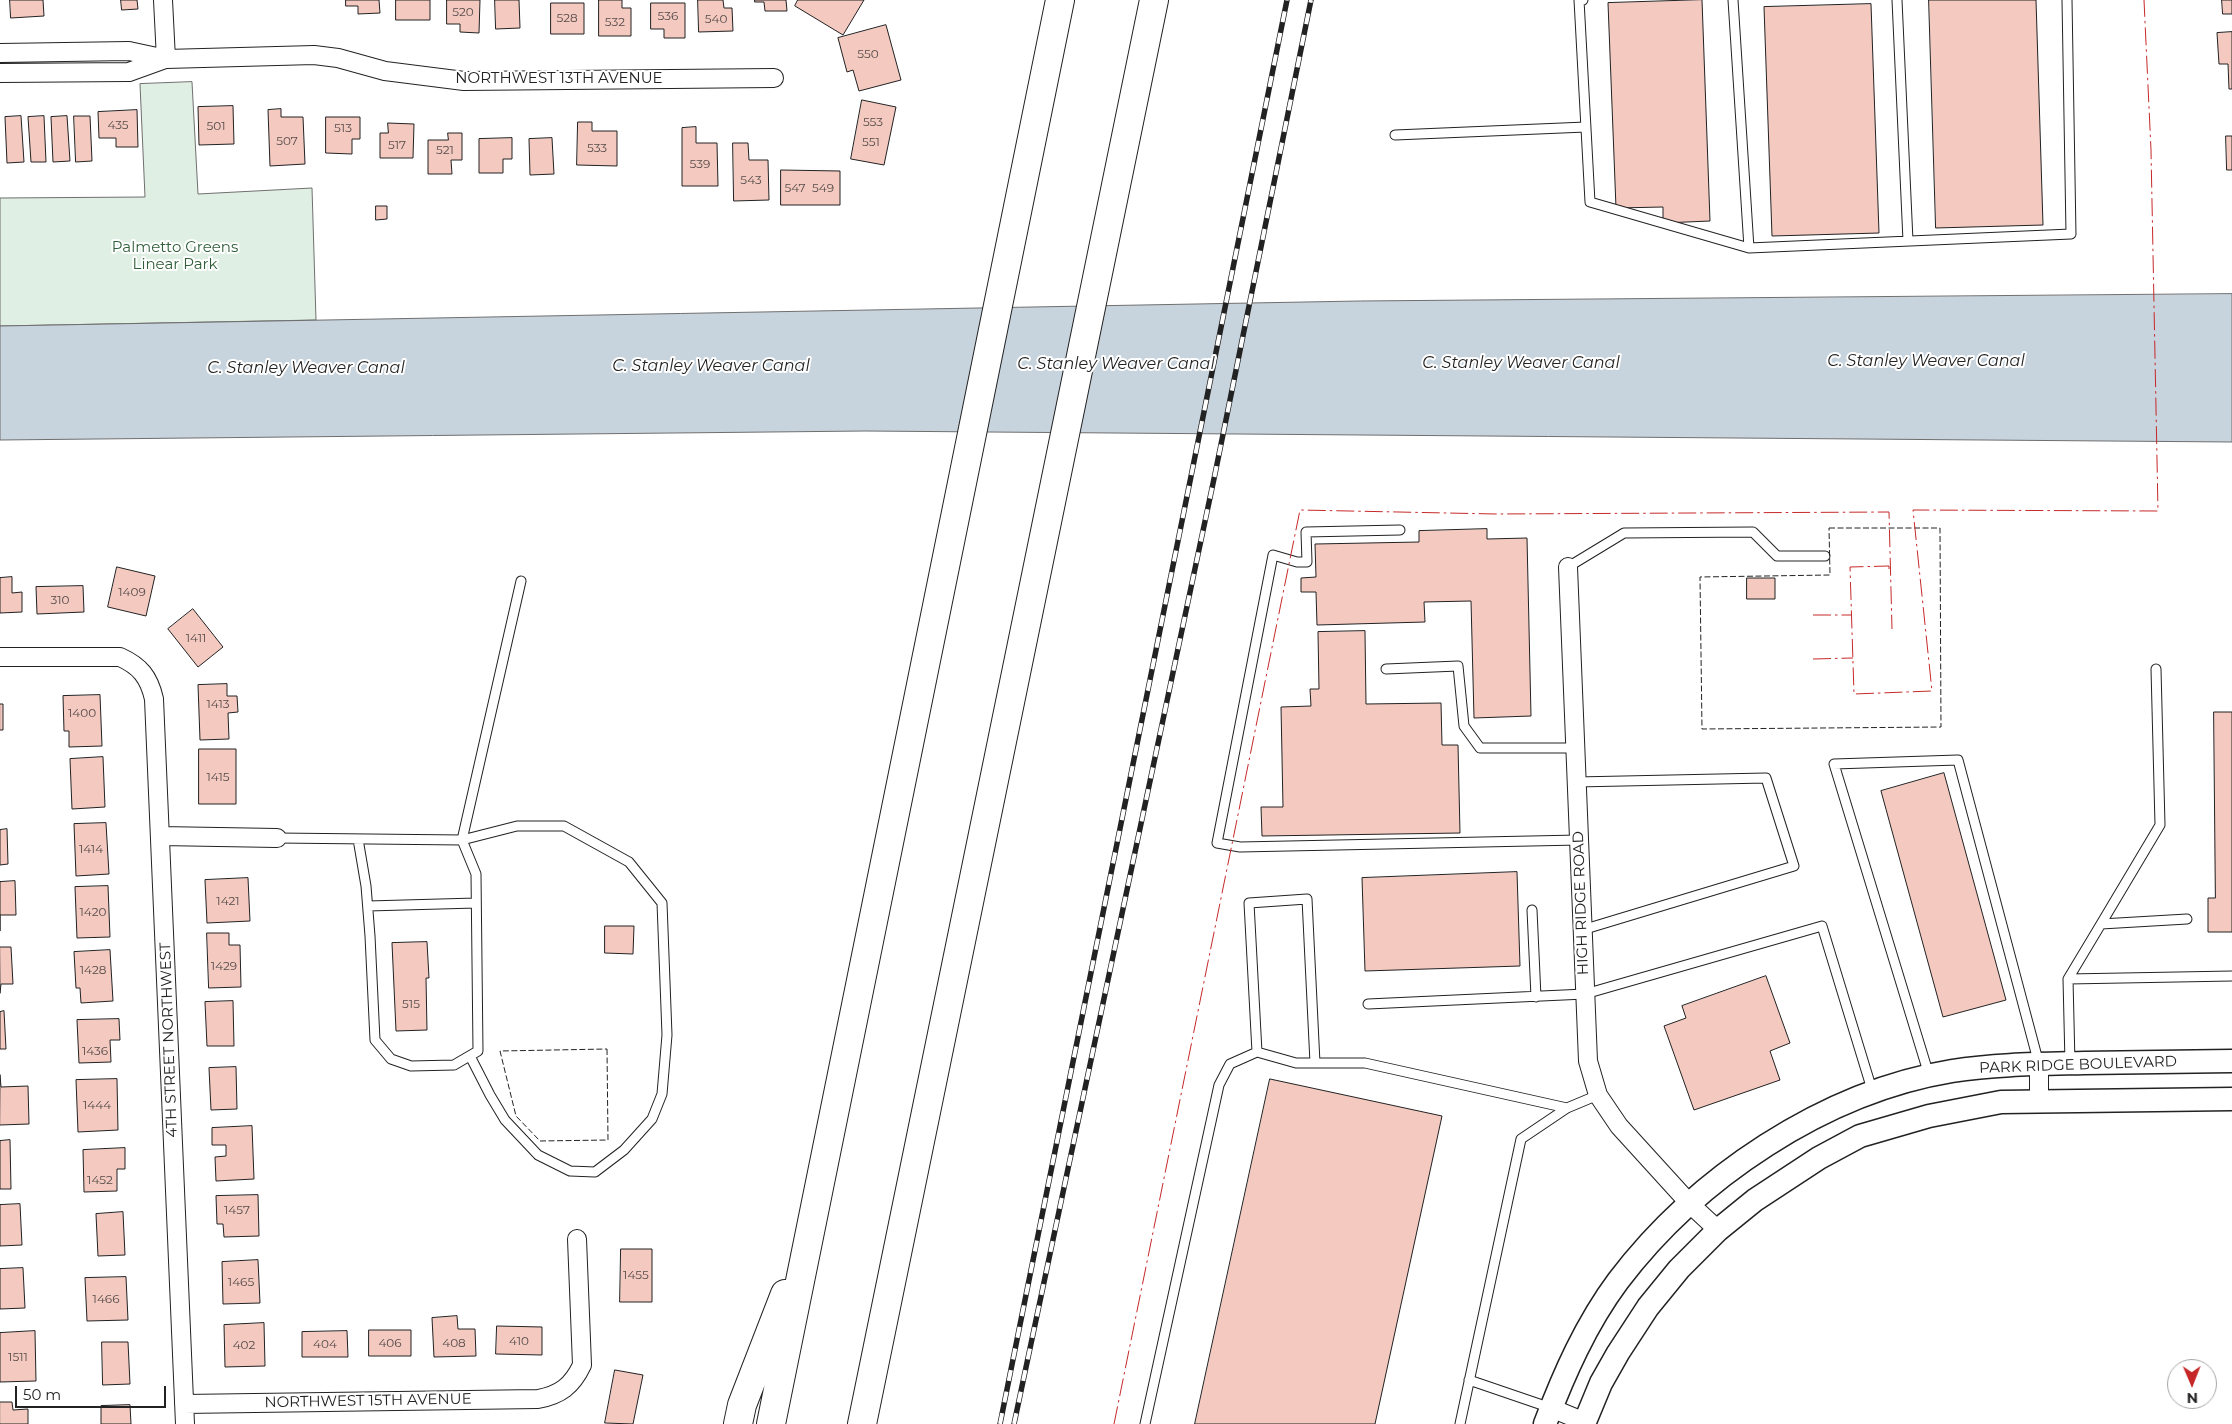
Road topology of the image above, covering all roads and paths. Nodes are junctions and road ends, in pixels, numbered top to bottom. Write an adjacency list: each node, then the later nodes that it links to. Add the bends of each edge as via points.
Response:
1 (163, 0): 9 (street)
2 (1060, 0): 54 (highway)
3 (1154, 0): 64 (highway)
4 (1584, 0): 12 (lane, via 1579,0)
5 (1734, 0): 15 (lane)
6 (1897, 0): 14 (lane)
7 (2067, 0): 14 (lane, via 2071,234)
8 (0, 53): 9 (street, NORTHWEST 13TH AVENUE, via 129,51)
9 (166, 59): 10 (street, NORTHWEST 13TH AVENUE, via 129,72); 11 (street, NORTHWEST 13TH AVENUE, via 314,55 385,71 464,81)
10 (0, 73)
11 (774, 78)
12 (1586, 127): 13 (lane); 15 (lane, via 1590,202)
13 (1395, 135)
14 (1908, 241): 15 (lane)
15 (1750, 248)
16 (1400, 530): 29 (lane, via 1306,532 1307,562 1273,555 1217,843 1240,847)
17 (1825, 556): 18 (lane, via 1776,556 1753,532 1624,533)
18 (1568, 567): 23 (street, HIGH RIDGE ROAD)
19 (521, 581): 28 (lane)
20 (0, 657): 25 (street, 4TH STREET NORTHWEST, via 120,657 133,662 148,678 154,699)
21 (1386, 669): 23 (lane, via 1458,666 1464,726 1480,748)
22 (2156, 669): 34 (lane, via 2160,825)
23 (1574, 748): 24 (street, HIGH RIDGE ROAD)
24 (1576, 782): 29 (street, HIGH RIDGE ROAD); 35 (lane, via 1766,778 1794,866)
25 (160, 836): 26 (street); 58 (street, 4TH STREET NORTHWEST)
26 (277, 838): 27 (lane)
27 (358, 838): 28 (lane); 31 (lane)
28 (462, 840): 30 (lane, via 476,874); 42 (lane, via 517,826 564,826 629,862 662,902 667,1035 662,1094 652,1119 624,1150 595,1172 570,1171 538,1155 505,1120)
29 (1579, 840): 35 (street, HIGH RIDGE ROAD)
30 (476, 903): 31 (lane); 42 (lane, via 478,1051)
31 (368, 906): 42 (lane, via 375,1040 392,1059 411,1066 454,1065)
32 (1532, 910): 39 (lane)
33 (2187, 919): 34 (lane)
34 (2101, 924): 37 (lane)
35 (1582, 930): 38 (street, HIGH RIDGE ROAD)
36 (2232, 976): 37 (lane)
37 (2068, 979): 45 (lane)
38 (1585, 994): 39 (lane); 48 (lane, via 1822,926); 49 (street, HIGH RIDGE ROAD, via 1588,1061)
39 (1536, 997): 40 (lane)
40 (1368, 1004)
41 (1257, 1052): 44 (lane, via 1296,1064); 44 (lane, via 1248,903 1308,899); 65 (lane, via 1230,1064 1219,1085)
42 (470, 1056)
43 (2232, 1061): 45 (street, PARK RIDGE BOULEVARD)
44 (1316, 1063): 52 (lane, via 1364,1063)
45 (2070, 1063): 46 (street, PARK RIDGE BOULEVARD)
46 (2039, 1064): 47 (street, PARK RIDGE BOULEVARD, via 1985,1067); 47 (lane, via 1958,760 1834,764); 51 (street)
47 (1930, 1077): 48 (street, PARK RIDGE BOULEVARD)
48 (1873, 1094): 53 (street, PARK RIDGE BOULEVARD, via 1786,1134 1748,1158)
49 (1598, 1095): 52 (lane); 53 (street, HIGH RIDGE ROAD, via 1619,1126)
50 (2232, 1099): 51 (street)
51 (2039, 1101): 55 (street, via 2001,1102 1947,1112 1860,1136 1782,1181)
52 (1567, 1108): 57 (lane, via 1521,1139)
53 (1690, 1204): 55 (street, HIGH RIDGE ROAD); 59 (street, via 1641,1254 1607,1298 1574,1353)
54 (812, 1225): 62 (highway, via 742,1404); 63 (highway)
55 (1718, 1230): 60 (street, via 1679,1269 1648,1307 1601,1383)
56 (577, 1239): 58 (street, NORTHWEST 15TH AVENUE, via 582,1365 566,1389 552,1396 538,1399)
57 (1469, 1380): 59 (lane); 66 (lane)
58 (184, 1404): 61 (street, 4TH STREET NORTHWEST)
59 (1548, 1416): 60 (street)
60 (1584, 1423)
61 (185, 1424)
62 (738, 1424)
63 (771, 1424)
64 (862, 1424)
65 (1145, 1424)
66 (1460, 1424)

